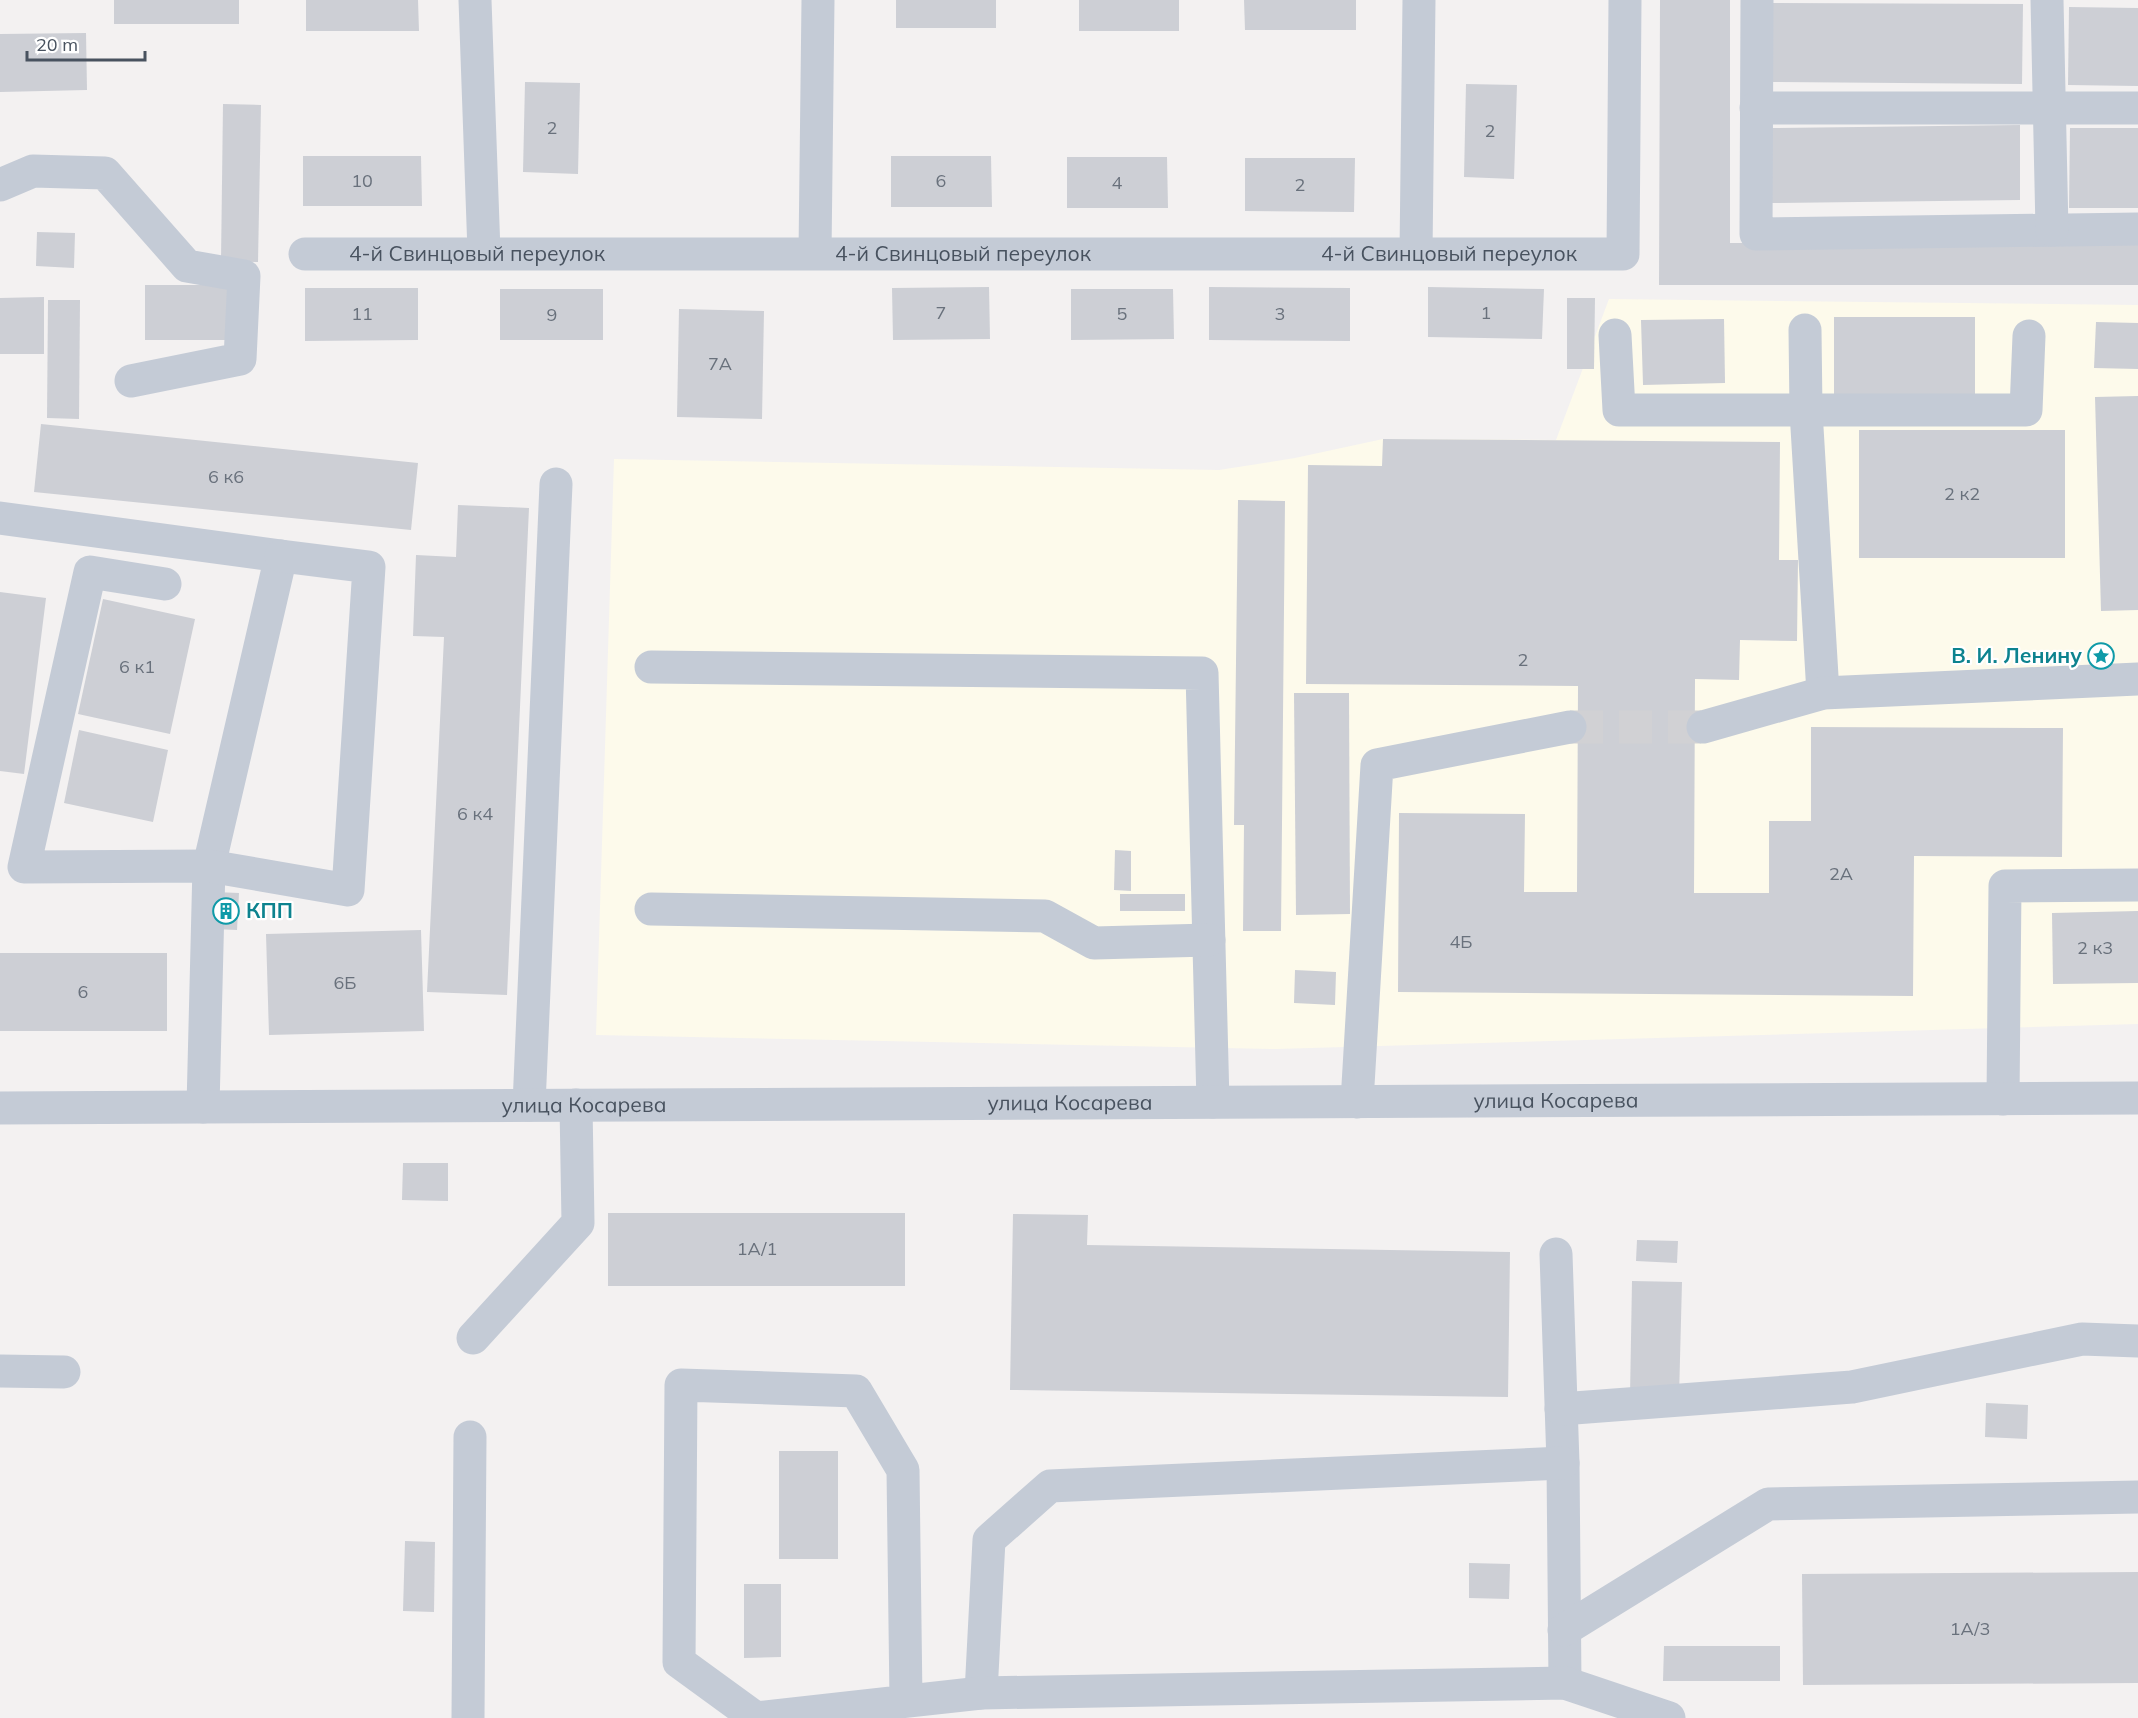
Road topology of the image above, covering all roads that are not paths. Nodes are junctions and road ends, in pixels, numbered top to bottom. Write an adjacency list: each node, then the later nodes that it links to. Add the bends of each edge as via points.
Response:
1 (475, 0): 13 (street)
2 (818, 0): 14 (street)
3 (1419, 0): 15 (street)
4 (1625, 0): 15 (street, 4-й Свинцовый переулок, via 1623,254)
5 (1757, 0): 7 (street)
6 (2047, 0): 9 (street)
7 (1756, 108): 9 (street); 12 (street, via 1756,234)
8 (2138, 108): 9 (street)
9 (2049, 109): 12 (street)
10 (0, 185): 20 (street, via 33,171 105,173 187,266 244,276 240,359)
11 (2138, 229): 12 (street)
12 (2052, 230)
13 (484, 252): 14 (street, 4-й Свинцовый переулок); 16 (street, 4-й Свинцовый переулок)
14 (815, 253): 15 (street, 4-й Свинцовый переулок)
15 (1416, 253)
16 (305, 254)
17 (1805, 330): 21 (street)
18 (1615, 335): 21 (street, via 1618,410)
19 (2030, 336): 21 (street, via 2026,410)
20 (131, 381)
21 (1806, 411): 28 (street)
22 (556, 484): 40 (street)
23 (0, 518): 24 (street)
24 (281, 556): 31 (street); 31 (street, via 369,567 348,890)
25 (165, 584): 31 (street, via 90,572 24,867)
26 (651, 667): 34 (street, via 1202,673)
27 (2138, 679): 28 (street)
28 (1823, 693): 30 (street)
29 (1570, 727): 38 (street, via 1377,765)
30 (1703, 727)
31 (208, 866): 41 (street)
32 (2138, 885): 36 (street, via 2005,886)
33 (651, 909): 34 (street, via 1045,916 1094,943)
34 (1209, 940): 37 (street)
35 (2138, 1098): 36 (street, улица Косарева)
36 (2003, 1099): 38 (street, улица Косарева)
37 (1213, 1102): 38 (street, улица Косарева); 39 (street, улица Косарева)
38 (1357, 1102)
39 (576, 1105): 40 (street, улица Косарева); 44 (street, via 578,1223)
40 (529, 1106): 41 (street, улица Косарева)
41 (203, 1107): 42 (street, улица Косарева)
42 (0, 1108)
43 (1556, 1254): 48 (street)
44 (473, 1338)
45 (2138, 1341): 48 (street, via 2082,1339 1852,1387)
46 (0, 1371): 47 (street)
47 (64, 1372)
48 (1561, 1409): 50 (street)
49 (470, 1437): 56 (street)
50 (1563, 1463): 52 (street); 54 (street, via 1050,1486 989,1540)
51 (2138, 1497): 52 (street, via 1768,1504)
52 (1564, 1630): 53 (street)
53 (1565, 1683): 54 (street); 57 (street)
54 (981, 1693): 55 (street)
55 (906, 1701): 55 (street, via 903,1470 856,1391 681,1385 679,1662 756,1718)
56 (468, 1718)
57 (1669, 1718)

